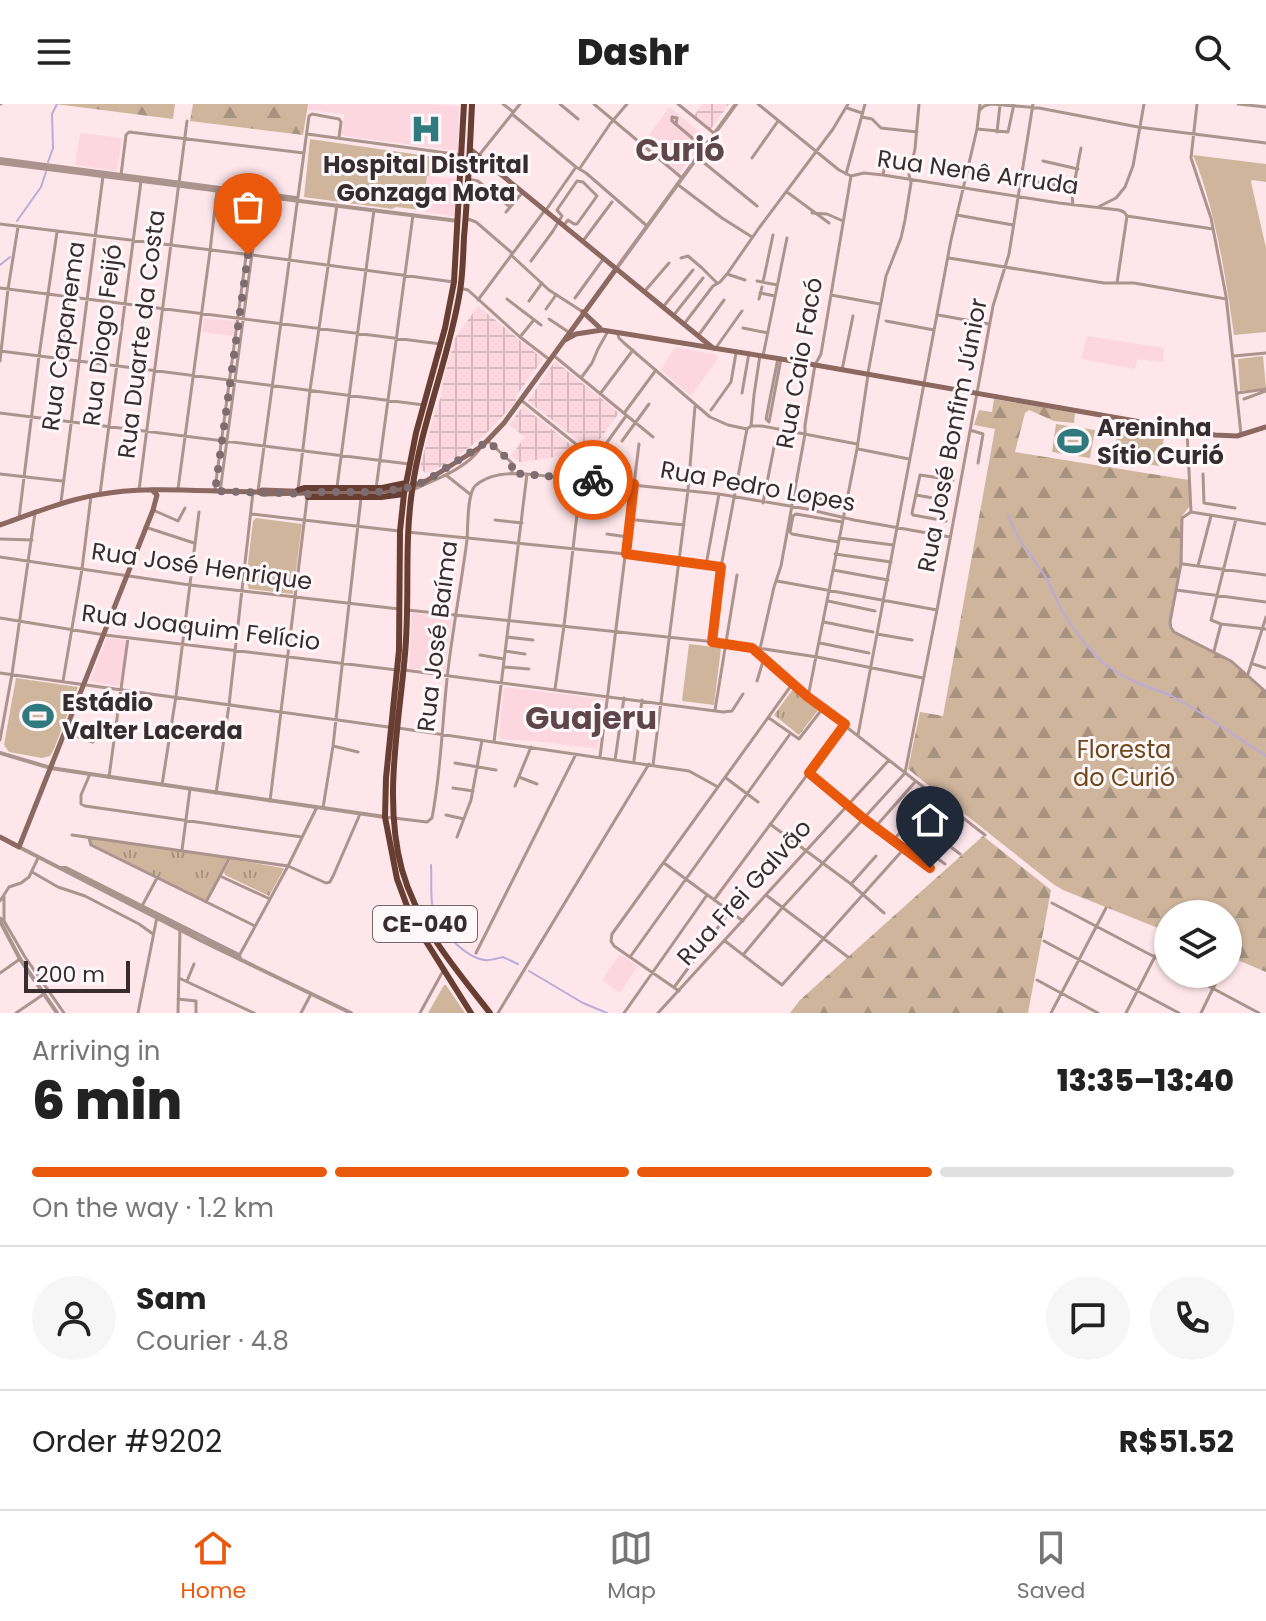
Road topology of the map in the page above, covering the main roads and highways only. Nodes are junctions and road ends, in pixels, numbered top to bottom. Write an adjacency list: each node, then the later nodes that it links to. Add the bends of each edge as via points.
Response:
1 (464, 104): 4 (highway, CE-040)
2 (472, 104): 3 (highway, CE-040)
3 (470, 149): 4 (highway, CE-040); 5 (main road)
4 (462, 220): 13 (highway, CE-040, via 441,344); 19 (highway, CE-040, via 460,288 450,339)
5 (616, 269): 6 (main road); 8 (main road)
6 (583, 312): 7 (main road); 9 (main road)
7 (605, 330): 9 (main road); 10 (main road)
8 (700, 337): 10 (main road, via 703,345); 11 (main road)
9 (565, 340): 17 (main road, via 482,446 426,481)
10 (696, 345): 11 (main road)
11 (714, 348): 12 (main road, via 1225,437)
12 (1266, 427)
13 (406, 483): 17 (highway); 19 (highway, CE-040)
14 (152, 490): 15 (main road); 21 (main road); 22 (main road, via 91,496)
15 (177, 490): 18 (main road); 21 (main road)
16 (298, 490): 17 (highway); 18 (main road); 20 (main road)
17 (379, 490): 20 (main road)
18 (256, 492): 20 (main road)
19 (408, 492): 20 (highway, via 361,498); 23 (highway, CE-040)
20 (309, 494)
21 (157, 499): 24 (main road, via 19,847)
22 (0, 525)
23 (394, 728): 25 (highway, CE-040, via 386,778 390,852 416,925); 26 (highway, CE-040, via 393,818 402,869 437,946)
24 (0, 837)
25 (471, 1013)
26 (490, 1013)

